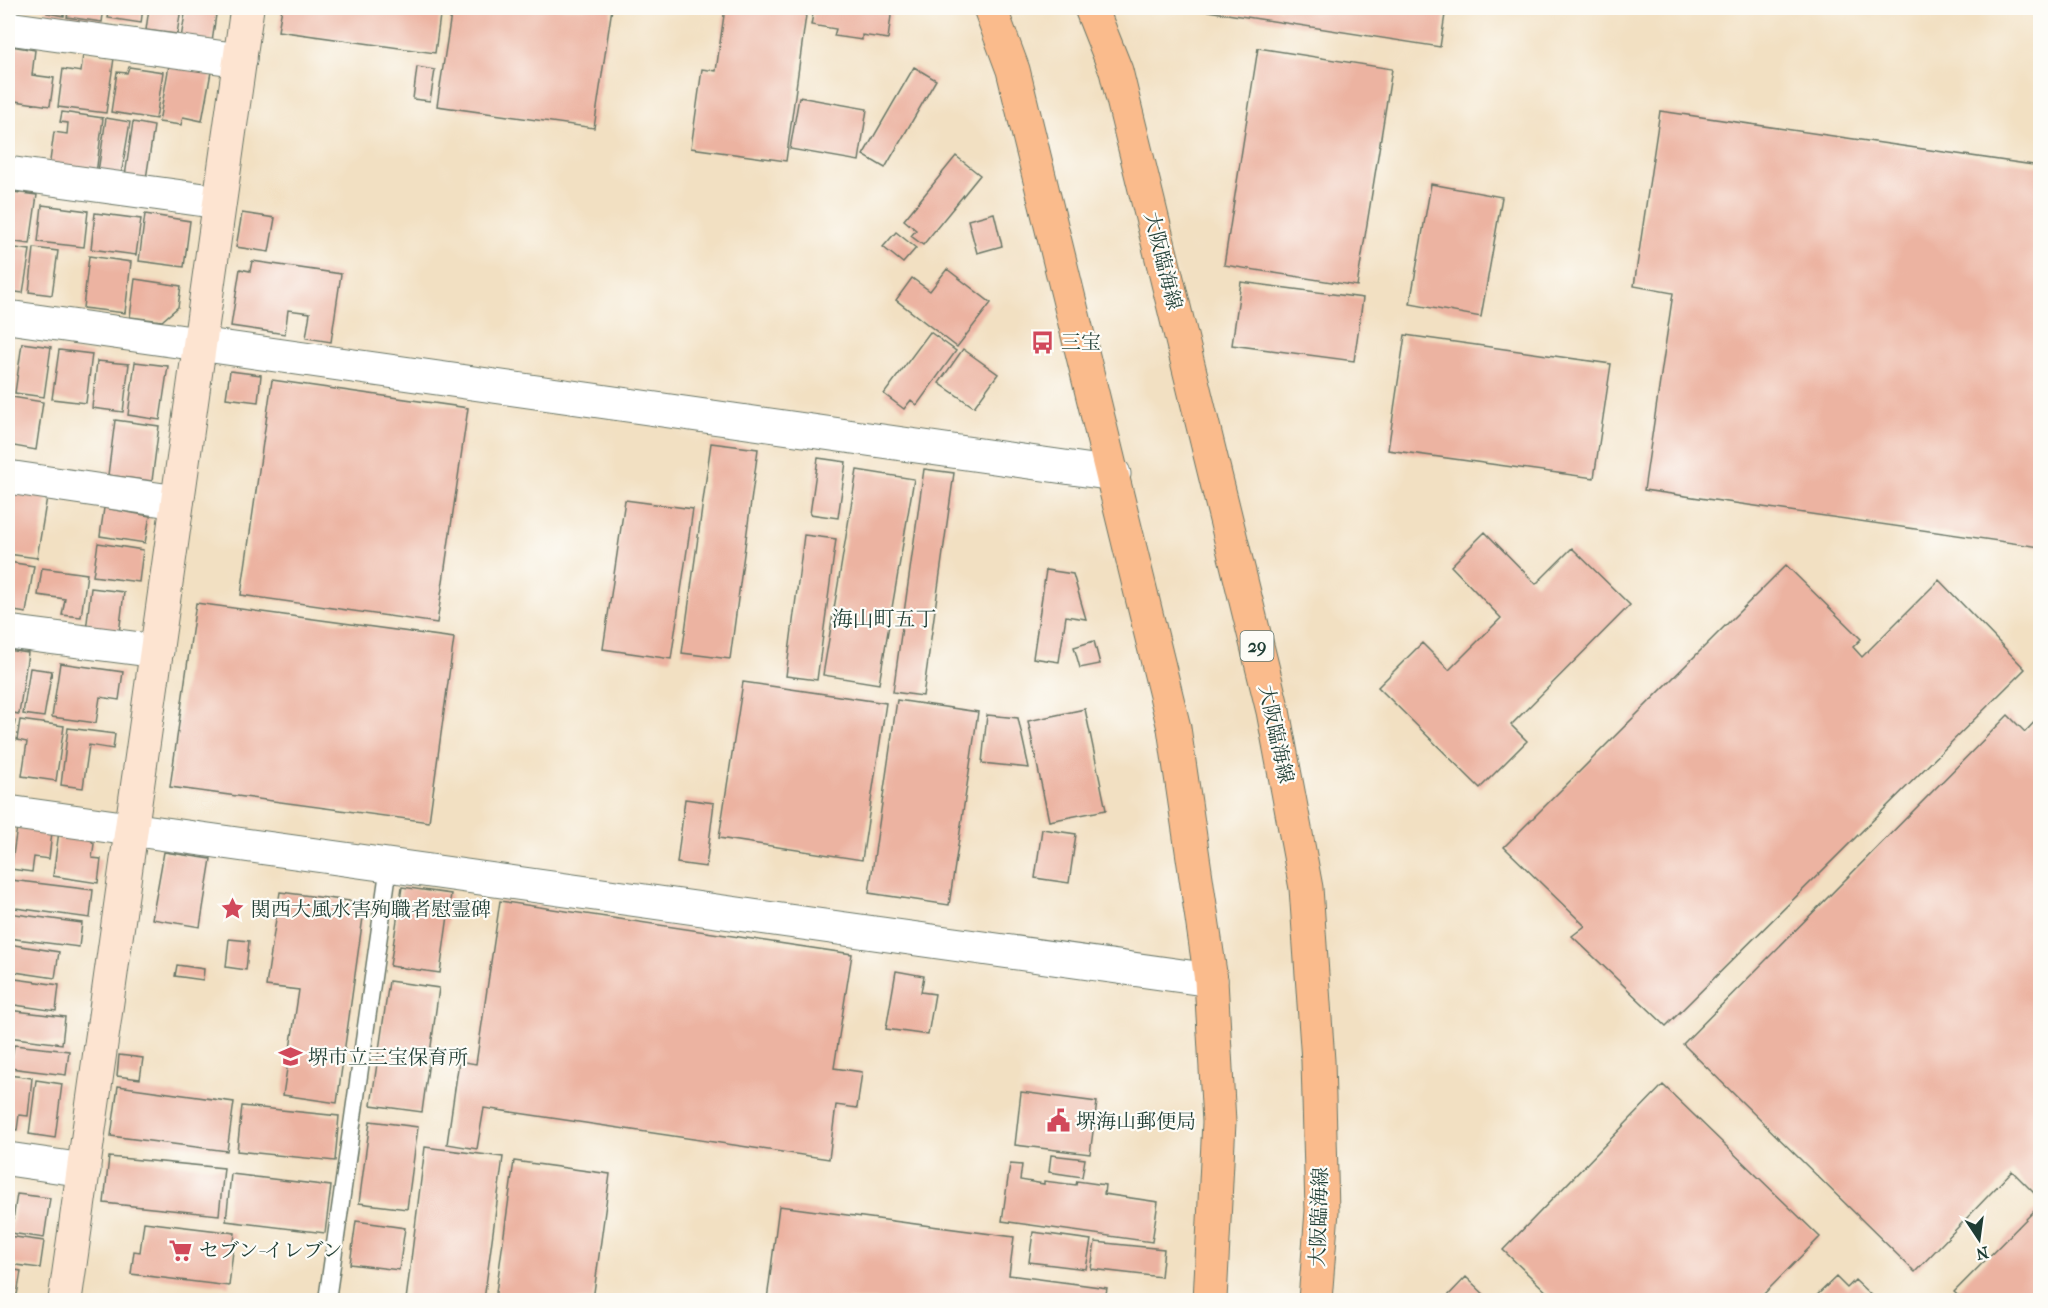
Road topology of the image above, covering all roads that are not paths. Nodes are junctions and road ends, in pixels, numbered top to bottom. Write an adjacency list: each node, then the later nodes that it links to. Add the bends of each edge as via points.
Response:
1 (247, 8): 5 (street)
2 (990, 8): 10 (main road, via 1013,70)
3 (1091, 8): 24 (main road, 大阪臨海線 / 29, via 1116,71 1270,700 1306,888 1318,1061 1322,1211)
4 (8, 28): 5 (street)
5 (240, 60): 7 (street)
6 (8, 173): 7 (street)
7 (219, 202): 9 (street)
8 (8, 317): 9 (street)
9 (198, 345): 10 (street); 12 (street)
10 (1114, 474): 18 (main road, via 1174,728)
11 (8, 477): 12 (street)
12 (177, 502): 14 (street)
13 (8, 632): 14 (street)
14 (157, 651): 16 (street)
15 (8, 812): 16 (street)
16 (132, 830): 17 (street); 20 (street)
17 (389, 865): 18 (street); 22 (lane)
18 (1211, 980): 23 (main road, via 1219,1122)
19 (8, 1160): 20 (street)
20 (84, 1170): 21 (street)
21 (65, 1300)
22 (327, 1300)
23 (1210, 1300)
24 (1315, 1300)

